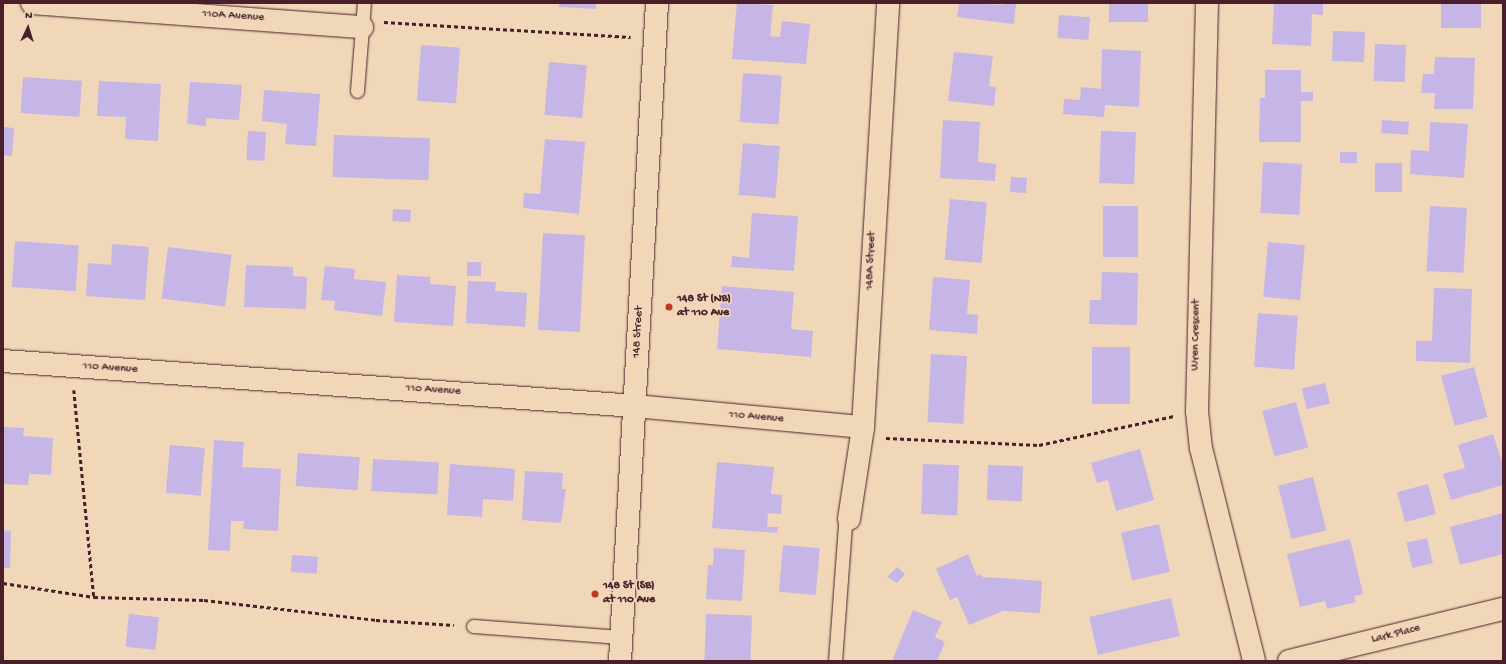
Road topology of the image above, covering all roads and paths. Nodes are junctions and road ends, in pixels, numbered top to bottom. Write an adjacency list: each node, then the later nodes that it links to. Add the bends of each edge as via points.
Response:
1 (32, 3): 6 (street, 110A Avenue)
2 (364, 3): 7 (lane)
3 (657, 3): 12 (street, 148 Street)
4 (888, 3): 14 (street, 148A Street)
5 (1207, 3): 23 (street, Wren Crescent, via 1197,411 1201,448)
6 (167, 8): 7 (street, 110A Avenue)
7 (362, 27): 8 (path, via 382,22); 9 (lane)
8 (634, 37)
9 (357, 91)
10 (3, 361): 12 (street, 110 Avenue)
11 (74, 388): 17 (path)
12 (635, 406): 14 (street, 110 Avenue); 20 (street, 148 Street)
13 (1177, 415): 14 (path, via 1039,445)
14 (871, 432): 15 (street, 148A Street)
15 (850, 519): 22 (lane, via 845,526)
16 (3, 583): 17 (path)
17 (94, 597): 19 (path, via 204,600 376,620)
18 (1503, 609): 24 (street, Lark Place)
19 (473, 626): 20 (lane)
20 (621, 637): 21 (street, 148 Street)
21 (620, 661)
22 (835, 661)
23 (1254, 661)
24 (1289, 661)

